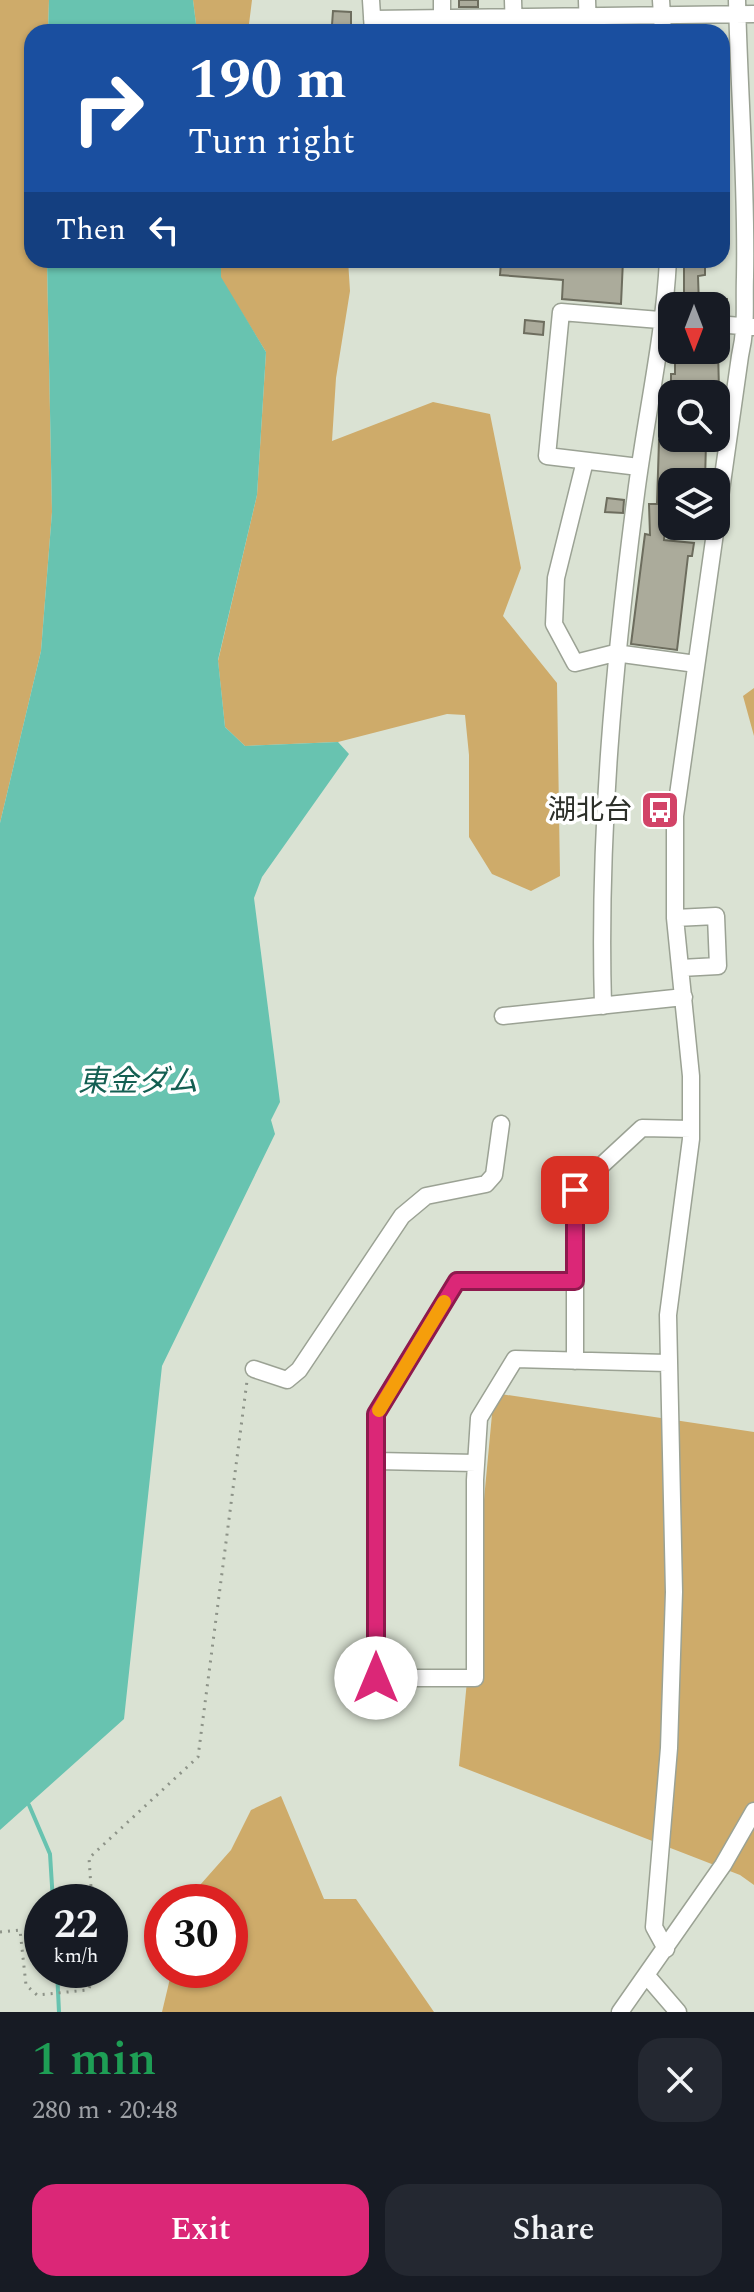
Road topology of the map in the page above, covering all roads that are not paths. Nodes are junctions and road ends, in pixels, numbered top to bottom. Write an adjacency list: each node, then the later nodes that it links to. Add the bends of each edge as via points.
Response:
1 (371, 0): 7 (street)
2 (442, 0): 8 (street)
3 (513, 0): 9 (street)
4 (587, 0): 10 (street)
5 (743, 10): 6 (street); 13 (street)
6 (662, 16): 11 (street)
7 (372, 24)
8 (442, 24)
9 (514, 24)
10 (588, 24)
11 (596, 24)
12 (730, 149): 13 (street)
13 (741, 149): 18 (street)
14 (668, 268): 15 (street)
15 (669, 292)
16 (658, 320): 20 (street, via 561,312 547,456)
17 (730, 325): 18 (street)
18 (750, 327): 23 (street, via 740,356)
19 (660, 364): 21 (street)
20 (585, 461): 21 (street); 22 (street, via 556,578 554,624 575,663)
21 (639, 467): 22 (street)
22 (615, 653): 23 (street); 27 (street, via 600,902)
23 (696, 664): 24 (street, via 675,816)
24 (675, 918): 25 (street); 25 (street, via 716,916 718,966)
25 (681, 968): 26 (street)
26 (684, 997): 27 (street); 30 (street)
27 (603, 1006): 28 (street)
28 (503, 1016)
29 (501, 1124): 34 (street, via 494,1175 486,1184 426,1196 402,1216 299,1370 287,1380)
30 (691, 1129): 31 (street, via 642,1128 575,1190); 33 (street)
31 (575, 1281): 32 (street); 35 (street, via 457,1281 376,1414)
32 (575, 1361): 33 (street); 36 (street, via 515,1359 479,1418)
33 (667, 1363): 38 (street, via 674,1592 669,1748 654,1927)
34 (254, 1369)
35 (376, 1461): 36 (street); 36 (street, via 376,1678 475,1678)
36 (476, 1463)
37 (754, 1811): 38 (street)
38 (666, 1949): 39 (street)
39 (647, 1976): 40 (street); 41 (street)
40 (620, 2012)
41 (678, 2012)

